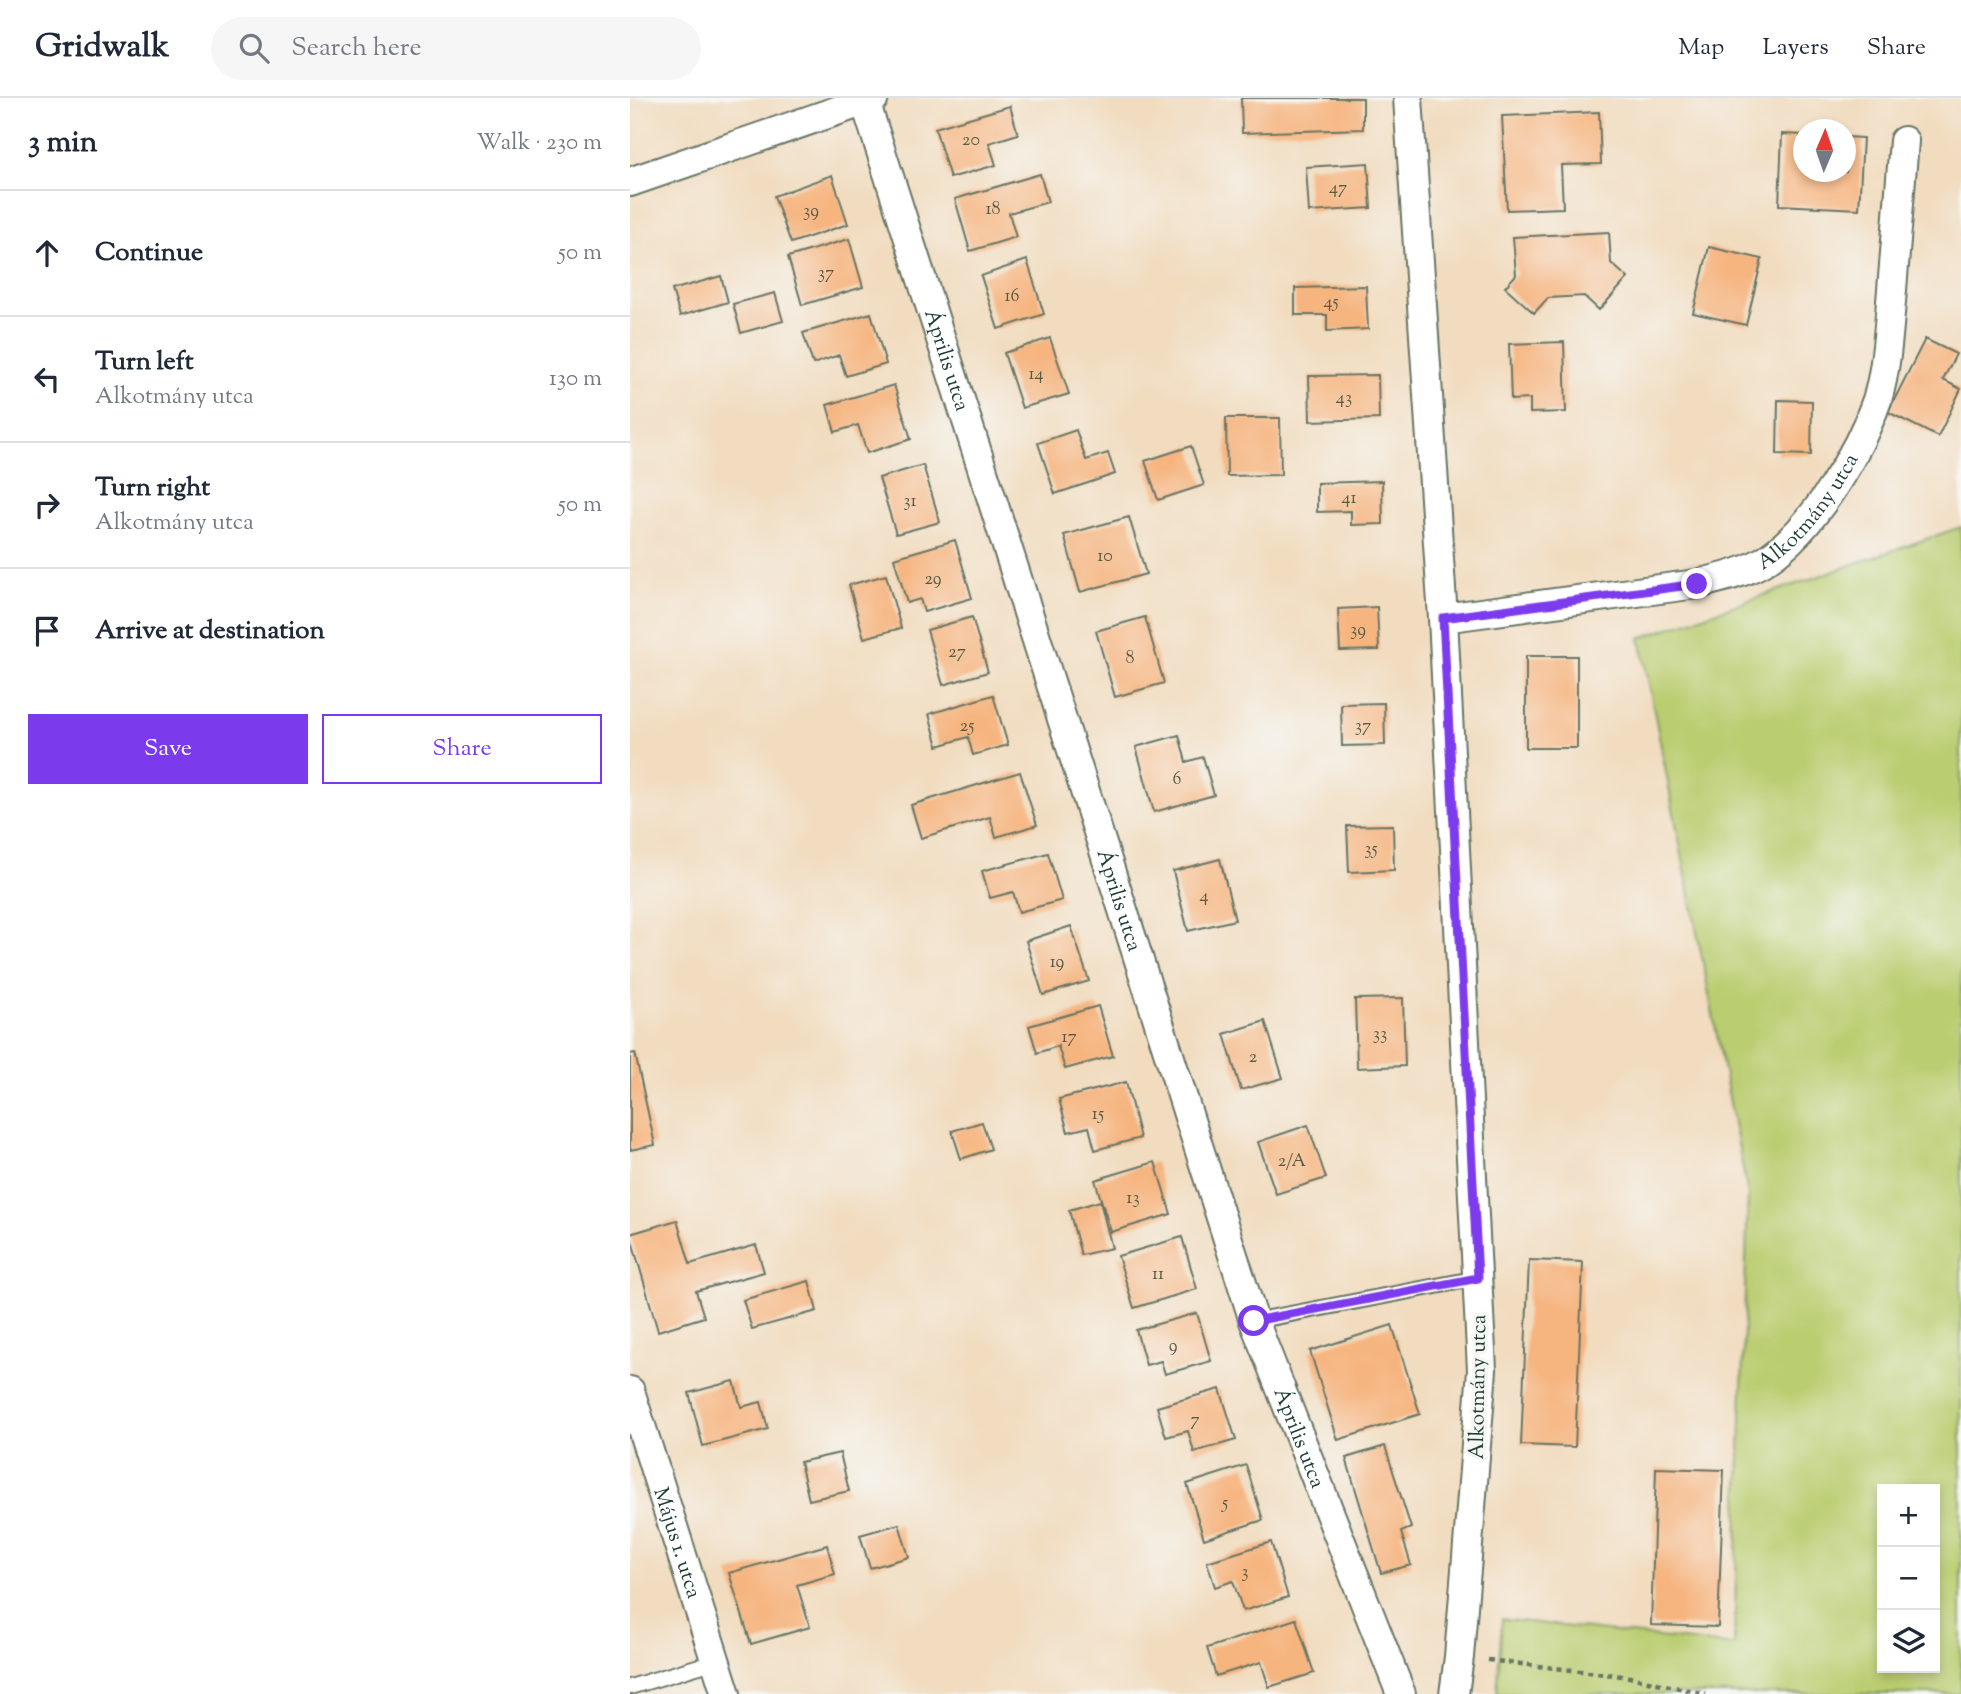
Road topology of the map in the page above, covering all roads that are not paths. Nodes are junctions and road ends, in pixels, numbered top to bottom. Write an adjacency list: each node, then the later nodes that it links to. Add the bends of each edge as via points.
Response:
1 (1408, 98): 5 (street, Alkotmány utca)
2 (867, 99): 4 (street); 7 (street, Április utca)
3 (1904, 141): 5 (street, Alkotmány utca, via 1889,335 1877,398 1855,451 1827,497 1799,530 1767,559 1731,576)
4 (630, 182)
5 (1443, 618): 6 (street, Alkotmány utca)
6 (1478, 1278): 7 (lane); 13 (street, Alkotmány utca, via 1482,1370)
7 (1254, 1321): 12 (street, Április utca)
8 (630, 1391): 9 (street, Május 1. utca)
9 (716, 1661): 10 (lane); 11 (street, Május 1. utca)
10 (630, 1687)
11 (726, 1694)
12 (1401, 1694)
13 (1454, 1694)

